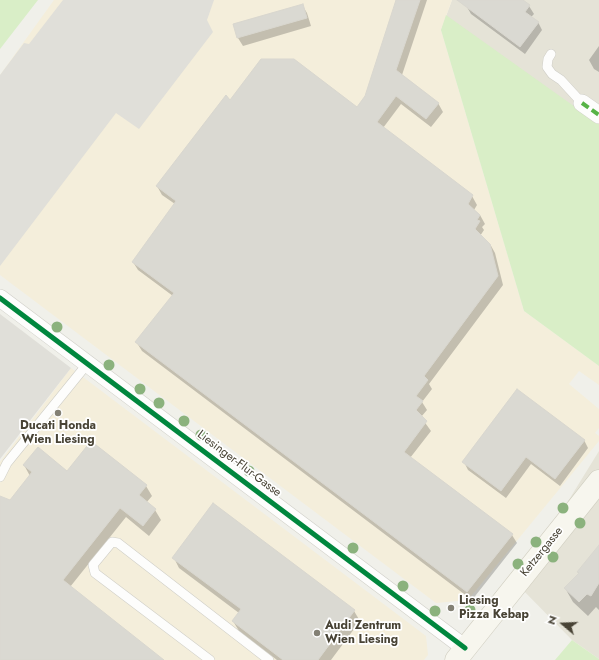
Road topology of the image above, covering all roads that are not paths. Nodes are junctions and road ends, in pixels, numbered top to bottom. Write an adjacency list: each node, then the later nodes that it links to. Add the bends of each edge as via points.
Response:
1 (551, 54): 2 (lane, via 548,58 548,67 552,74)
2 (582, 103): 3 (street)
3 (599, 116)
4 (0, 298): 5 (street, Liesinger-Flur-Gasse)
5 (88, 363): 6 (lane, via 7,463); 8 (street, Liesinger-Flur-Gasse)
6 (0, 477)
7 (599, 481): 8 (main road, Ketzergasse)
8 (461, 654)
9 (210, 660): 10 (lane, via 95,573 93,565 112,542 118,543)
10 (269, 660)

